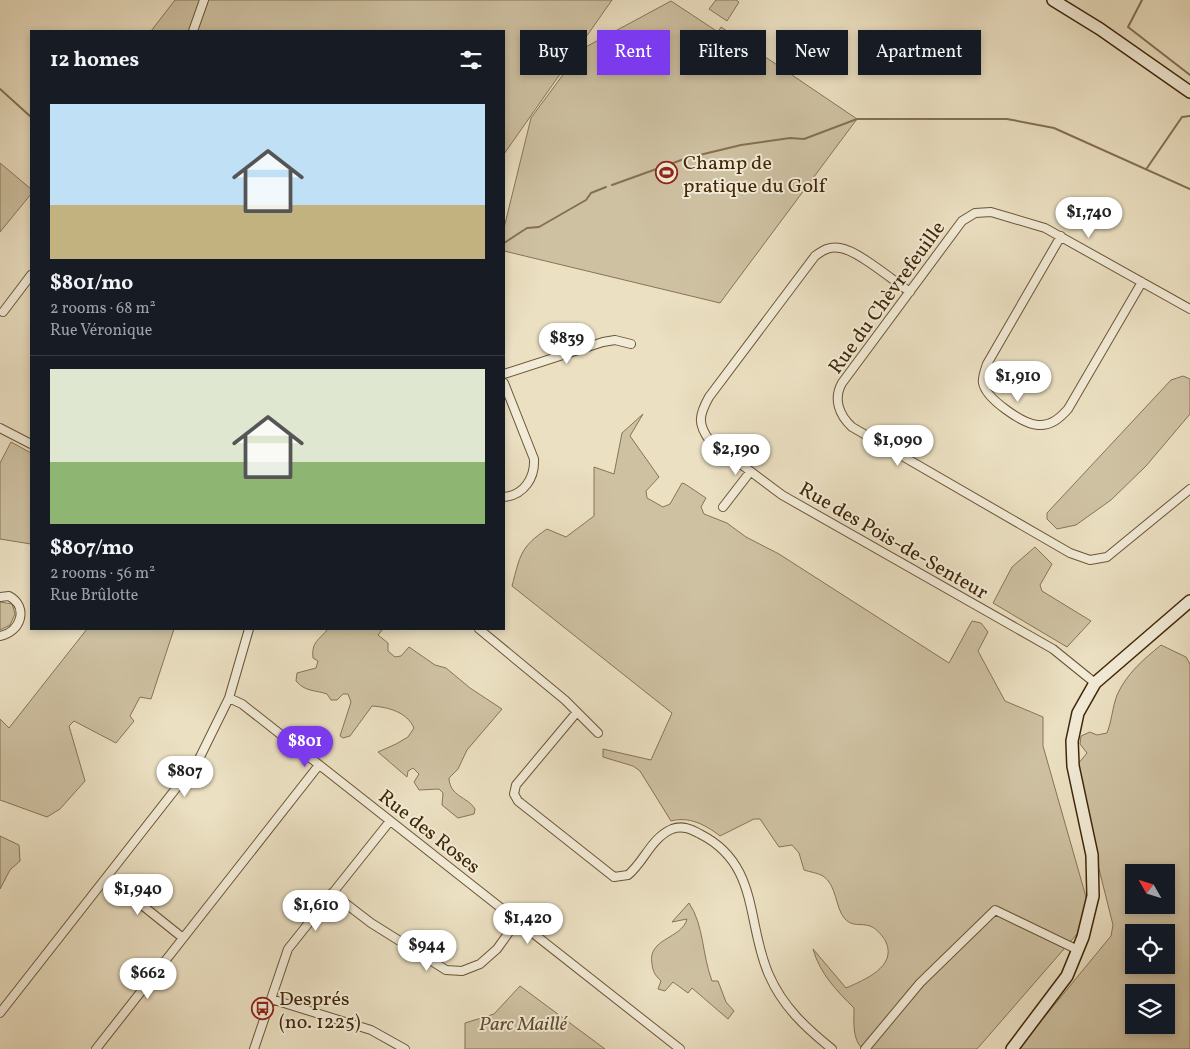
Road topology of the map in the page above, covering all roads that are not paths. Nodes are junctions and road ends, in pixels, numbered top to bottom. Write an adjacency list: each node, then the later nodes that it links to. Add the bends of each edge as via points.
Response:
1 (204, 0): 3 (street)
2 (1053, 0): 4 (street)
3 (194, 30)
4 (1190, 92)
5 (1061, 236): 7 (street); 7 (street, via 984,373 983,382 990,396 1023,419 1038,425 1046,424 1061,417 1068,409); 8 (street, Rue du Chèvrefeuille, via 991,212 976,213 962,221)
6 (30, 276): 10 (street)
7 (1142, 282): 9 (street)
8 (910, 292): 16 (street, Rue des Pois-de-Senteur, via 849,250 832,247 815,256 701,411 701,424 710,441); 17 (street, Rue du Chèvrefeuille, via 840,388 840,410 852,427 1070,553 1090,560 1107,557)
9 (1190, 310)
10 (3, 312)
11 (631, 344): 12 (street, via 615,340 603,342)
12 (505, 374)
13 (505, 386): 18 (street, via 534,459 534,467 526,486)
14 (0, 428): 15 (street)
15 (30, 443)
16 (750, 472): 19 (street); 25 (street, Rue des Pois-de-Senteur, via 782,495 1053,650)
17 (1190, 489)
18 (505, 497)
19 (723, 508)
20 (0, 597): 24 (street, via 10,596 21,608 19,622)
21 (1190, 601): 25 (street)
22 (249, 630): 26 (street)
23 (480, 630): 27 (street)
24 (0, 636)
25 (1095, 683): 35 (street, via 1078,713 1072,740 1073,766 1092,856 1092,896)
26 (229, 698): 29 (street, Rue des Roses, via 242,704); 31 (street, via 209,741 187,777)
27 (576, 712): 28 (street); 42 (street, via 516,785 514,794 518,801 614,877 628,876 658,837 674,828 688,828 715,844 733,861 744,879 766,968 775,986 797,1019)
28 (598, 732)
29 (319, 765): 30 (street, Rue des Roses); 34 (street)
30 (390, 821): 32 (street); 33 (street, Rue des Roses)
31 (107, 877): 34 (street); 37 (street)
32 (332, 892): 33 (street, via 371,923 446,970 462,971 480,964 497,949); 36 (street, via 288,949)
33 (517, 921): 41 (street, Rue des Roses)
34 (183, 938): 38 (street)
35 (1078, 950): 43 (street, via 995,910 920,983); 44 (street, via 1067,976)
36 (270, 999): 39 (street); 40 (street, via 371,1030)
37 (0, 1013)
38 (96, 1049)
39 (254, 1049)
40 (405, 1049)
41 (680, 1049)
42 (832, 1049)
43 (865, 1049)
44 (1012, 1049)

